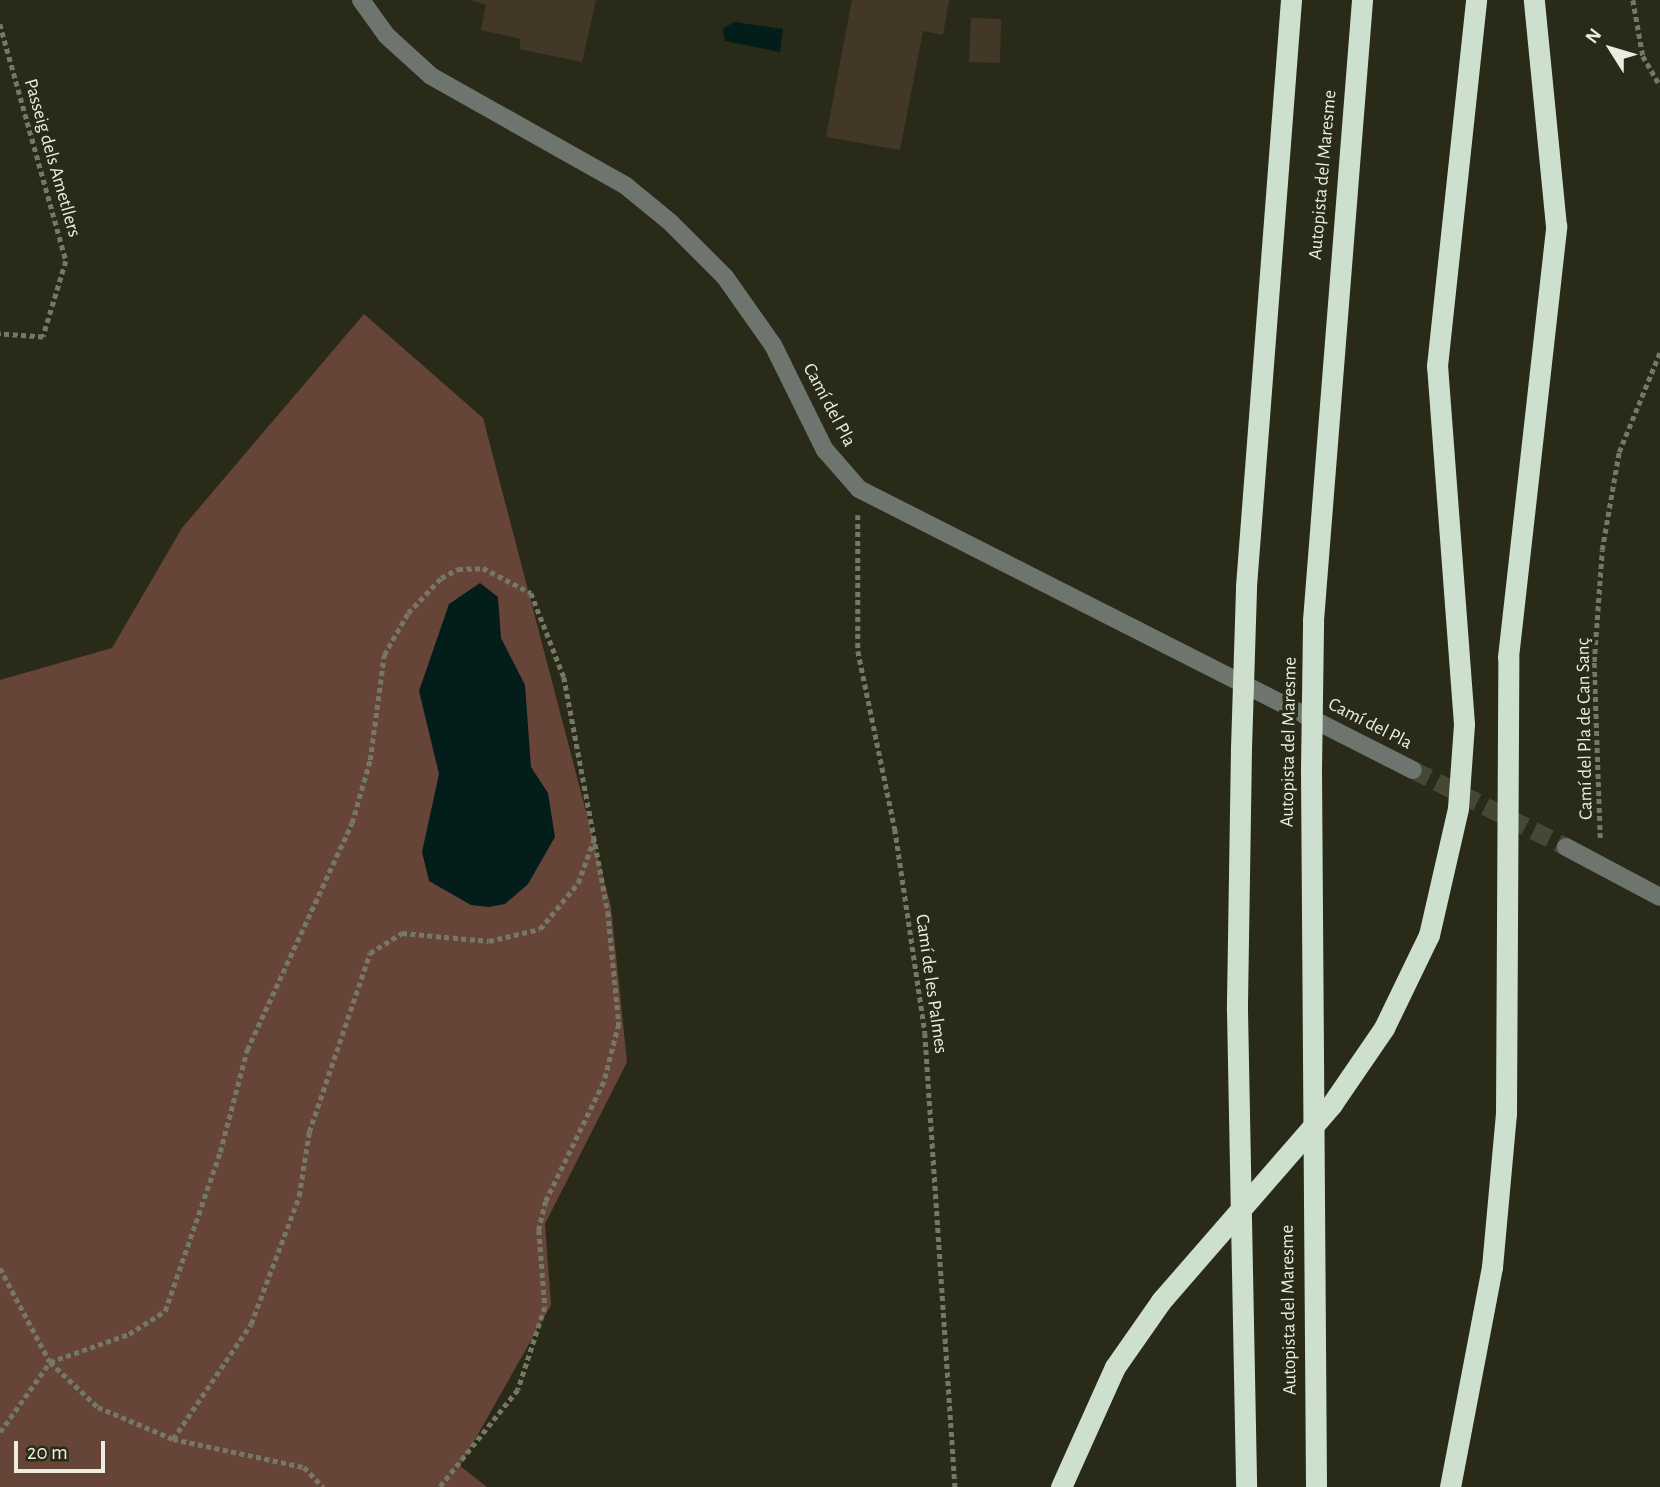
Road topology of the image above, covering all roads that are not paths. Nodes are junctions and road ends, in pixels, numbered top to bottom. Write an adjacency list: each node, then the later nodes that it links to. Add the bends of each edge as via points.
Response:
1 (361, 0): 6 (street, Camí del Pla, via 387,36 431,76 626,186 670,222 725,277 774,345 825,450 859,488)
2 (1291, 0): 10 (highway, bridge, via 1246,586 1241,748 1237,1010)
3 (1362, 0): 11 (highway, Autopista del Maresme, bridge, via 1313,620)
4 (1476, 0): 9 (highway, bridge, via 1437,366 1464,724 1458,808 1429,935 1384,1028 1332,1104 1161,1301 1115,1367)
5 (1534, 0): 12 (highway, via 1556,226 1508,657 1506,1114 1492,1267)
6 (1413, 770)
7 (1566, 847): 8 (street)
8 (1660, 897)
9 (1061, 1487)
10 (1246, 1487)
11 (1316, 1487)
12 (1450, 1487)

